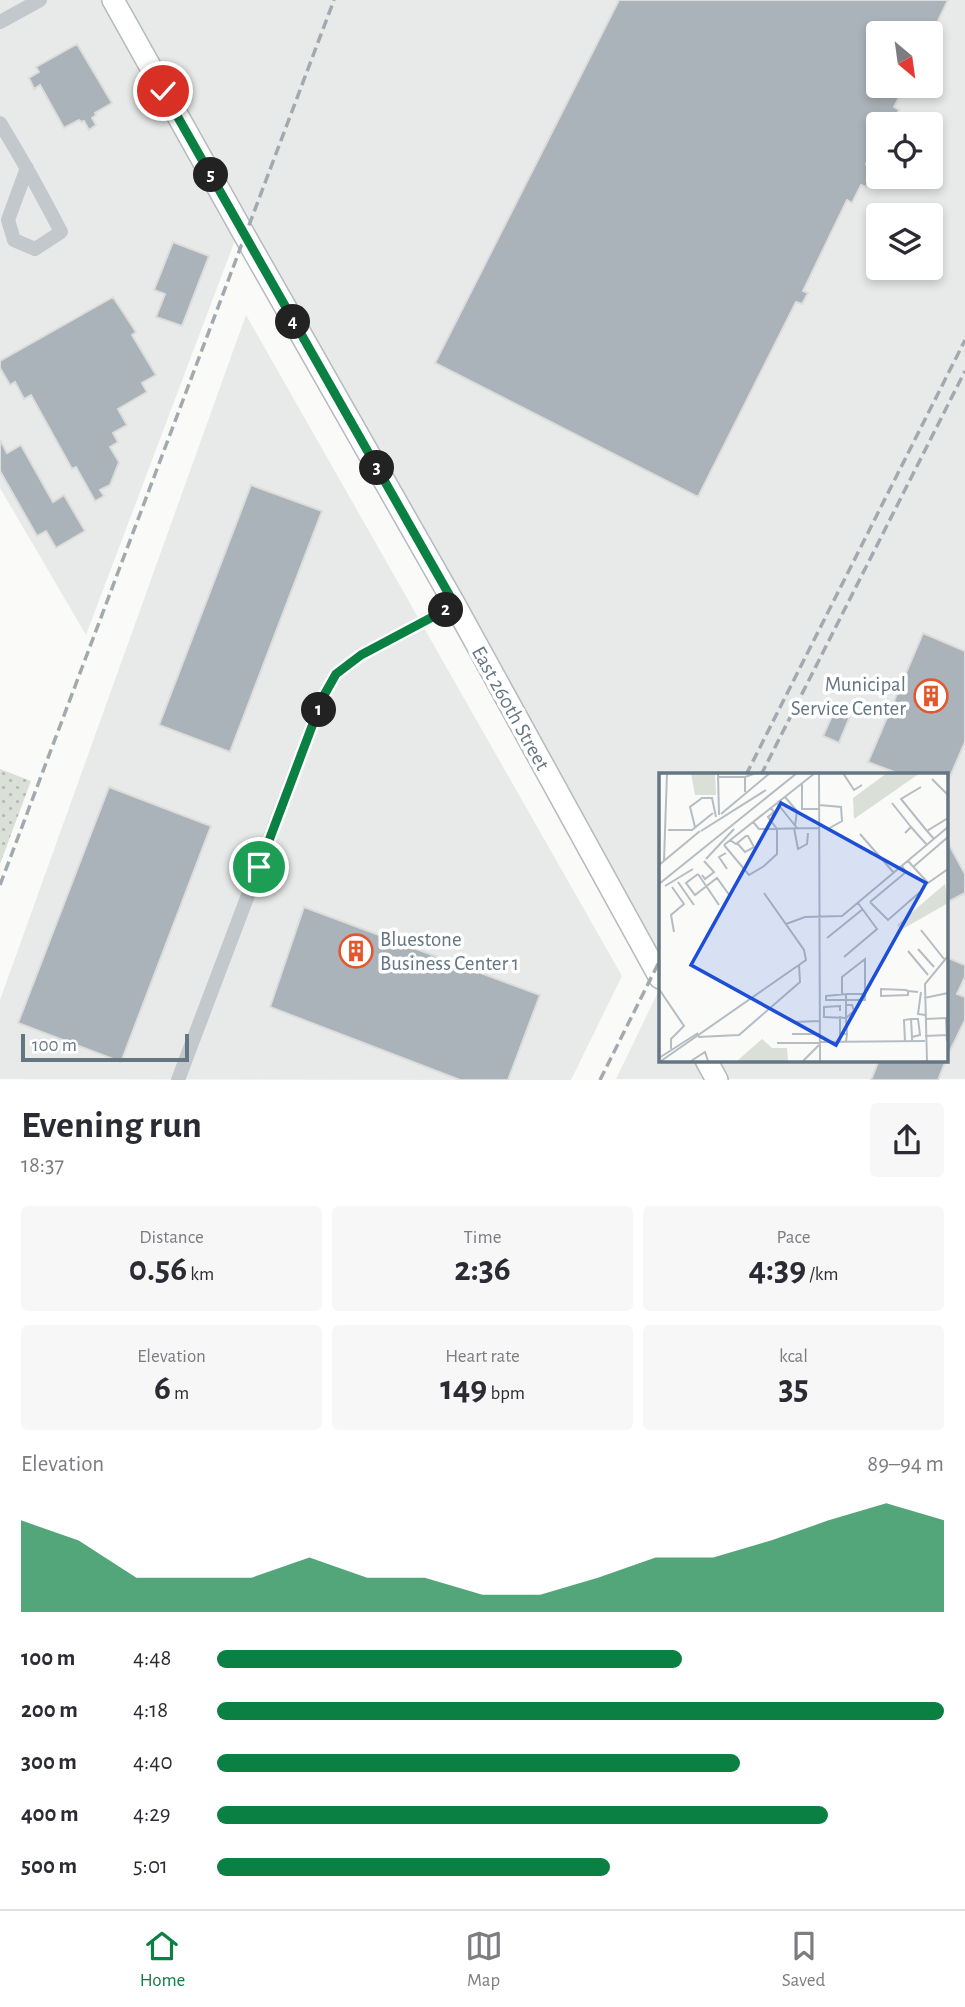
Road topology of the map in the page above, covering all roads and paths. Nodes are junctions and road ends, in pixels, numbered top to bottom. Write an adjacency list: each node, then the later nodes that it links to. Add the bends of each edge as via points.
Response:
1 (40, 0): 3 (street)
2 (113, 0): 6 (main road, East 260th Street)
3 (0, 22)
4 (0, 123): 5 (street)
5 (27, 169): 5 (street, via 61,232 36,249 14,240 8,220)
6 (455, 605): 7 (main road, East 260th Street); 9 (street, via 361,655 336,674 323,697)
7 (659, 976)
8 (707, 1062): 10 (main road)
9 (178, 1080)
10 (717, 1080)

